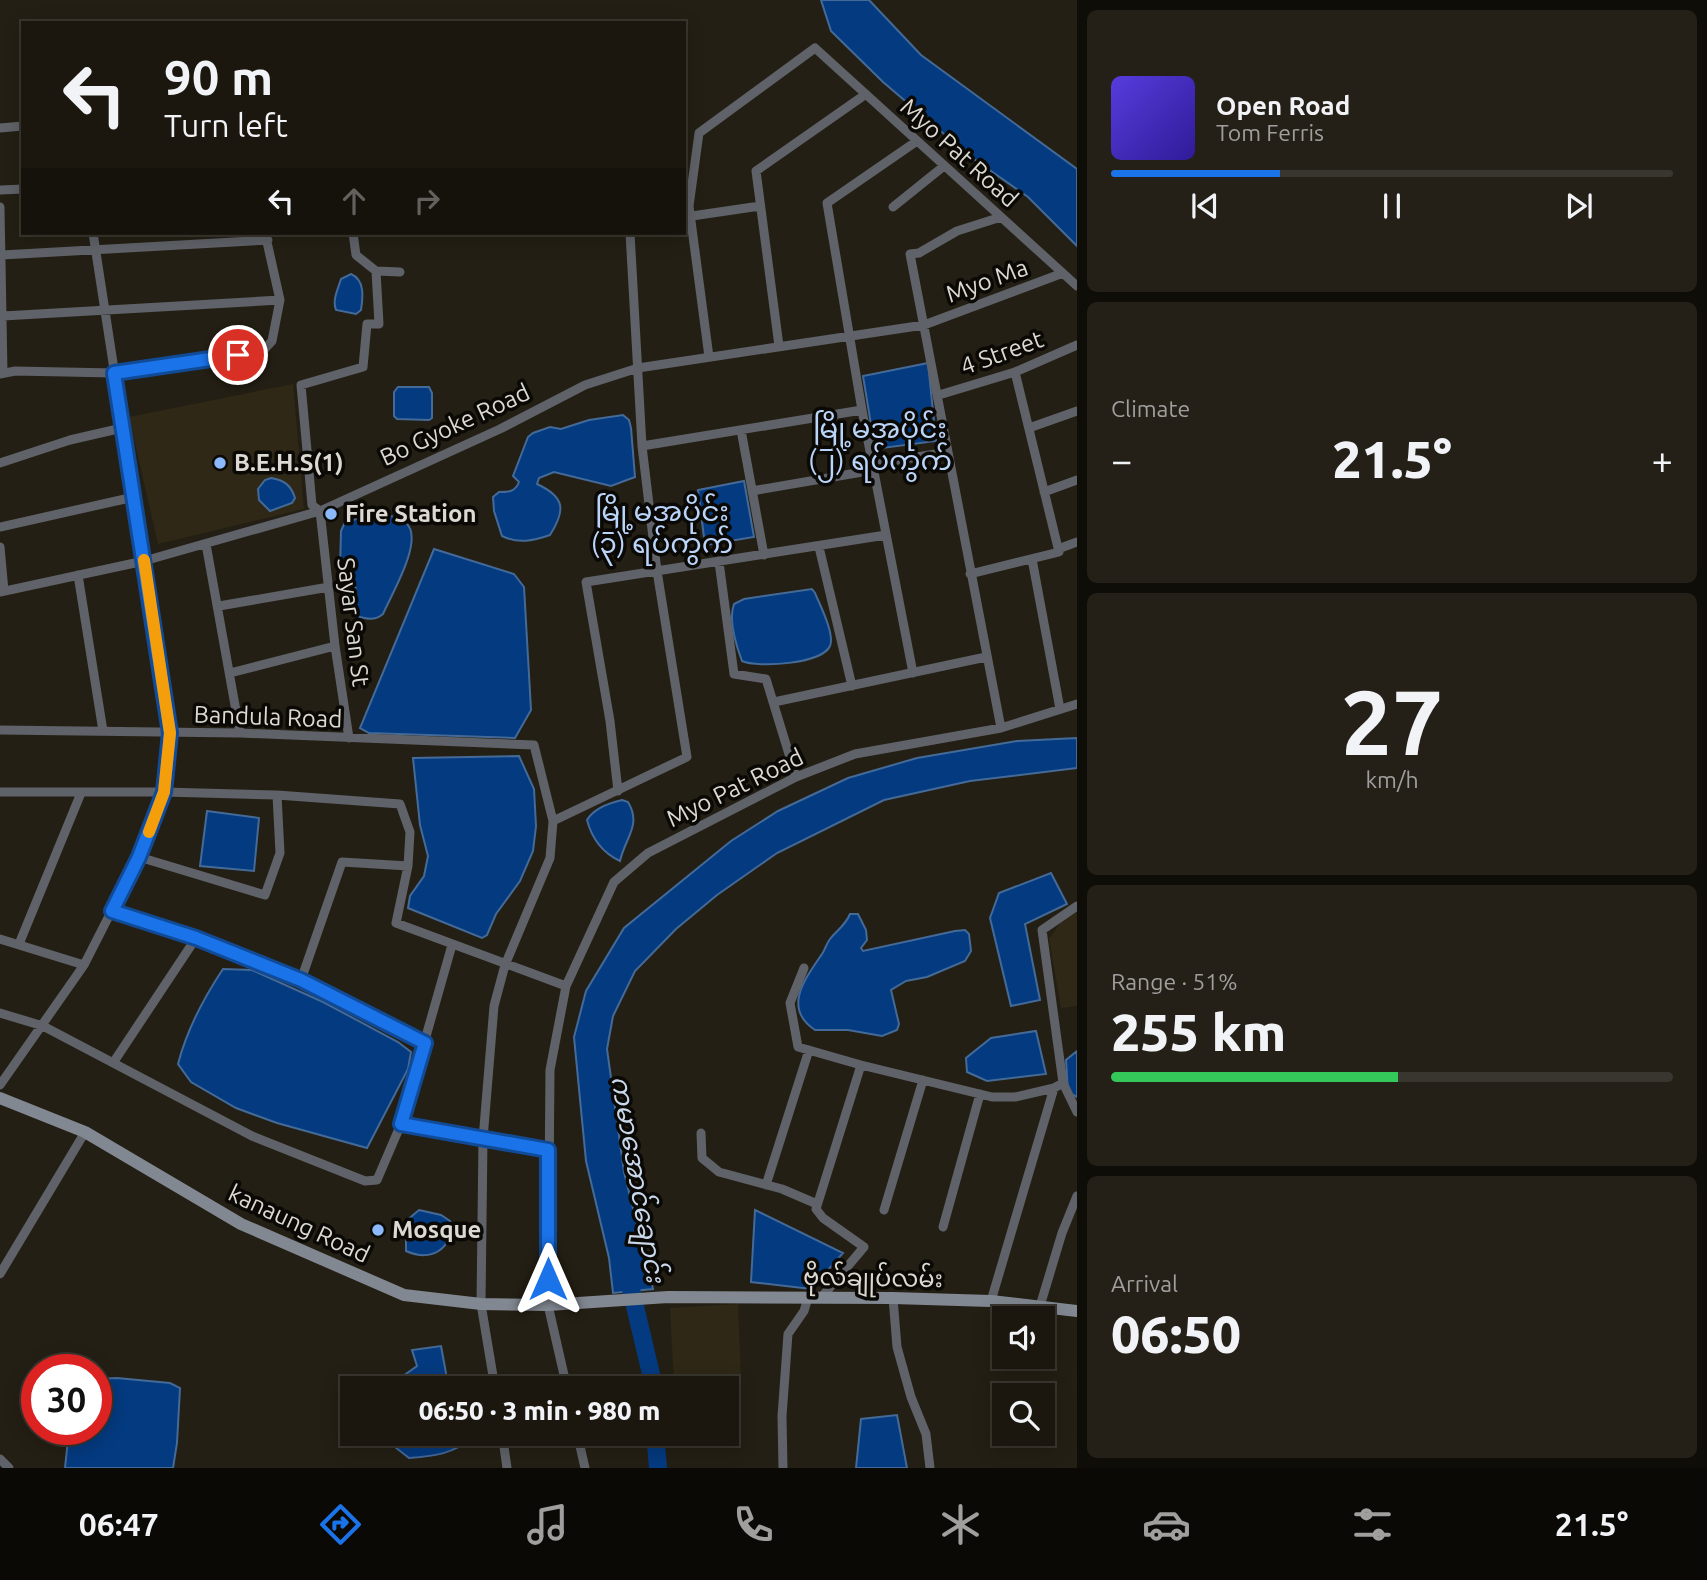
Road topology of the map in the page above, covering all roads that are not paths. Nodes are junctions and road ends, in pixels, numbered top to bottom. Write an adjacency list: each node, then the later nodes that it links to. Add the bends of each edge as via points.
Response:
1 (866, 94): 4 (street, Myo Pat Road); 8 (street, Myo Pat Road, via 815,48 699,133); 9 (street, via 756,171)
2 (21, 126): 3 (street)
3 (0, 128)
4 (917, 141): 5 (street, Myo Pat Road); 29 (street, via 827,203)
5 (944, 166): 11 (street); 13 (street, Myo Pat Road)
6 (21, 189): 7 (street)
7 (0, 190)
8 (687, 206): 12 (street)
9 (760, 206): 12 (street); 31 (street)
10 (0, 207): 19 (street)
11 (893, 208)
12 (692, 216): 32 (street)
13 (1001, 217): 22 (street, Myo Pat Road); 28 (street, via 911,254)
14 (93, 235): 18 (street)
15 (353, 235): 20 (street, via 356,255)
16 (630, 235): 33 (street)
17 (266, 236): 18 (street); 25 (street)
18 (96, 249): 19 (street); 26 (street)
19 (2, 255): 23 (street)
20 (376, 271): 21 (street); 51 (street, Sayar San St, via 379,324 367,324 363,368 301,385 312,505)
21 (400, 272)
22 (1063, 274): 24 (street, Myo Pat Road); 28 (street, Myo Ma)
23 (1, 276): 27 (street)
24 (1077, 286)
25 (280, 300): 26 (street); 35 (street, via 272,341 262,352)
26 (105, 312): 27 (street); 35 (street)
27 (3, 316): 36 (street)
28 (924, 325): 29 (street, Myo Ma); 37 (street)
29 (851, 336): 31 (street, Bo Gyoke Road); 38 (street)
30 (1077, 345): 34 (street, 4 Street)
31 (779, 346): 32 (street, Bo Gyoke Road)
32 (709, 357): 33 (street, Bo Gyoke Road)
33 (638, 368): 43 (street); 51 (street, Bo Gyoke Road, via 585,385)
34 (1015, 372): 37 (street, 4 Street); 41 (street)
35 (114, 373): 36 (street); 40 (street)
36 (1, 374)
37 (939, 395): 44 (street)
38 (862, 410): 42 (street); 46 (street)
39 (1077, 411): 41 (street)
40 (122, 428): 45 (street); 50 (street)
41 (1029, 428): 49 (street)
42 (741, 430): 43 (street); 48 (street)
43 (642, 446): 63 (street)
44 (948, 452): 46 (street); 64 (street)
45 (0, 463)
46 (873, 467): 48 (street); 53 (street)
47 (1077, 481): 49 (street)
48 (752, 491): 59 (street)
49 (1044, 492): 58 (street)
50 (134, 497): 52 (street); 61 (street)
51 (320, 511): 55 (street, Bo Gyoke Road); 66 (street, Sayar San St)
52 (0, 527)
53 (886, 534): 57 (street); 72 (street)
54 (1077, 542): 58 (street)
55 (205, 544): 61 (street, Bo Gyoke Road); 68 (street)
56 (0, 547): 67 (street)
57 (819, 547): 59 (street); 73 (street)
58 (1058, 549): 60 (street)
59 (764, 555): 62 (street)
60 (1032, 559): 64 (street); 76 (street)
61 (144, 561): 65 (street, Bo Gyoke Road); 80 (street)
62 (719, 562): 63 (street); 74 (street, via 734,674 766,679)
63 (657, 571): 84 (street, via 687,757); 84 (street, via 586,582)
64 (970, 574): 70 (street)
65 (78, 575): 67 (street, Bo Gyoke Road); 79 (street)
66 (329, 587): 68 (street); 69 (street, Sayar San St)
67 (2, 592)
68 (219, 606): 71 (street)
69 (335, 646): 71 (street); 82 (street, Sayar San St)
70 (986, 657): 72 (street); 77 (street)
71 (230, 673): 81 (street)
72 (913, 673): 73 (street)
73 (852, 686): 74 (street)
74 (774, 702): 83 (street)
75 (1077, 704): 76 (street, Myo Pat Road)
76 (1060, 709): 77 (street, Myo Pat Road)
77 (1001, 728): 83 (street, Myo Pat Road, via 856,754)
78 (0, 730): 79 (street, Bandula Road)
79 (103, 731): 80 (street, Bandula Road)
80 (170, 733): 81 (street, Bandula Road); 86 (street)
81 (240, 733): 82 (street, Bandula Road)
82 (349, 738): 89 (street, Bandula Road, via 534,745)
83 (796, 777): 102 (street, Myo Pat Road, via 648,853 614,882)
84 (618, 791): 89 (street)
85 (0, 792): 87 (street)
86 (164, 792): 87 (street); 88 (street); 90 (street)
87 (81, 793): 96 (street)
88 (277, 795): 90 (street, via 280,858 265,895); 91 (street, via 400,804 410,832)
89 (553, 821): 99 (street, via 550,858)
90 (139, 857): 93 (street)
91 (408, 866): 97 (street, via 396,923); 101 (street, via 342,862)
92 (1077, 906): 111 (street, via 1042,930 1055,1015)
93 (112, 911): 94 (street); 98 (street)
94 (196, 938): 101 (street); 107 (street)
95 (0, 939): 96 (street)
96 (19, 944): 98 (street)
97 (453, 945): 99 (street); 105 (street)
98 (84, 965): 104 (street)
99 (505, 965): 102 (street); 118 (street, via 494,1006)
100 (804, 968): 106 (street, via 790,1003 798,1046)
101 (301, 980): 105 (street)
102 (566, 986): 119 (street, Myo Pat Road, via 550,1070)
103 (0, 1013): 104 (street)
104 (43, 1026): 107 (street); 110 (street)
105 (425, 1043): 115 (street)
106 (809, 1050): 108 (street); 120 (street)
107 (113, 1063): 115 (street, via 252,1136 365,1181 377,1180)
108 (861, 1065): 109 (street); 122 (street)
109 (923, 1080): 112 (street); 123 (street)
110 (0, 1085)
111 (1058, 1085): 112 (street, via 1015,1097); 114 (street); 129 (street)
112 (980, 1094): 124 (street)
113 (0, 1098): 116 (street, kanaung Road)
114 (1077, 1112)
115 (401, 1124): 118 (street)
116 (85, 1132): 125 (street); 130 (street, kanaung Road, via 241,1224 404,1295)
117 (701, 1133): 120 (street, via 702,1158 713,1168)
118 (483, 1139): 119 (street); 130 (street)
119 (548, 1150): 131 (street, Myo Pat Road)
120 (766, 1185): 122 (street)
121 (1077, 1196): 132 (street)
122 (817, 1204): 126 (street, via 823,1218 864,1247)
123 (884, 1210)
124 (943, 1227)
125 (0, 1274)
126 (815, 1298): 127 (street, ဗိုလ်ချုပ်လမ်း); 128 (street, ဗိုလ်ချုပ်လမ်း); 143 (street, via 788,1334)
127 (893, 1298): 129 (street, ဗိုလ်ချုပ်လမ်း); 144 (street, via 897,1347 926,1434)
128 (604, 1300): 131 (street, kanaung Road)
129 (991, 1301): 132 (street, ဗိုလ်ချုပ်လမ်း)
130 (481, 1304): 131 (street, kanaung Road); 135 (street)
131 (548, 1305): 136 (street, Myo Pat Road)
132 (1040, 1306)
133 (1055, 1308): 134 (street, ဗိုလ်ချုပ်လမ်း)
134 (1077, 1311)
135 (493, 1376)
136 (564, 1376)
137 (504, 1446): 141 (street)
138 (580, 1446): 142 (street)
139 (0, 1459): 140 (street)
140 (9, 1468)
141 (508, 1468)
142 (585, 1468)
143 (783, 1468)
144 (930, 1468)

